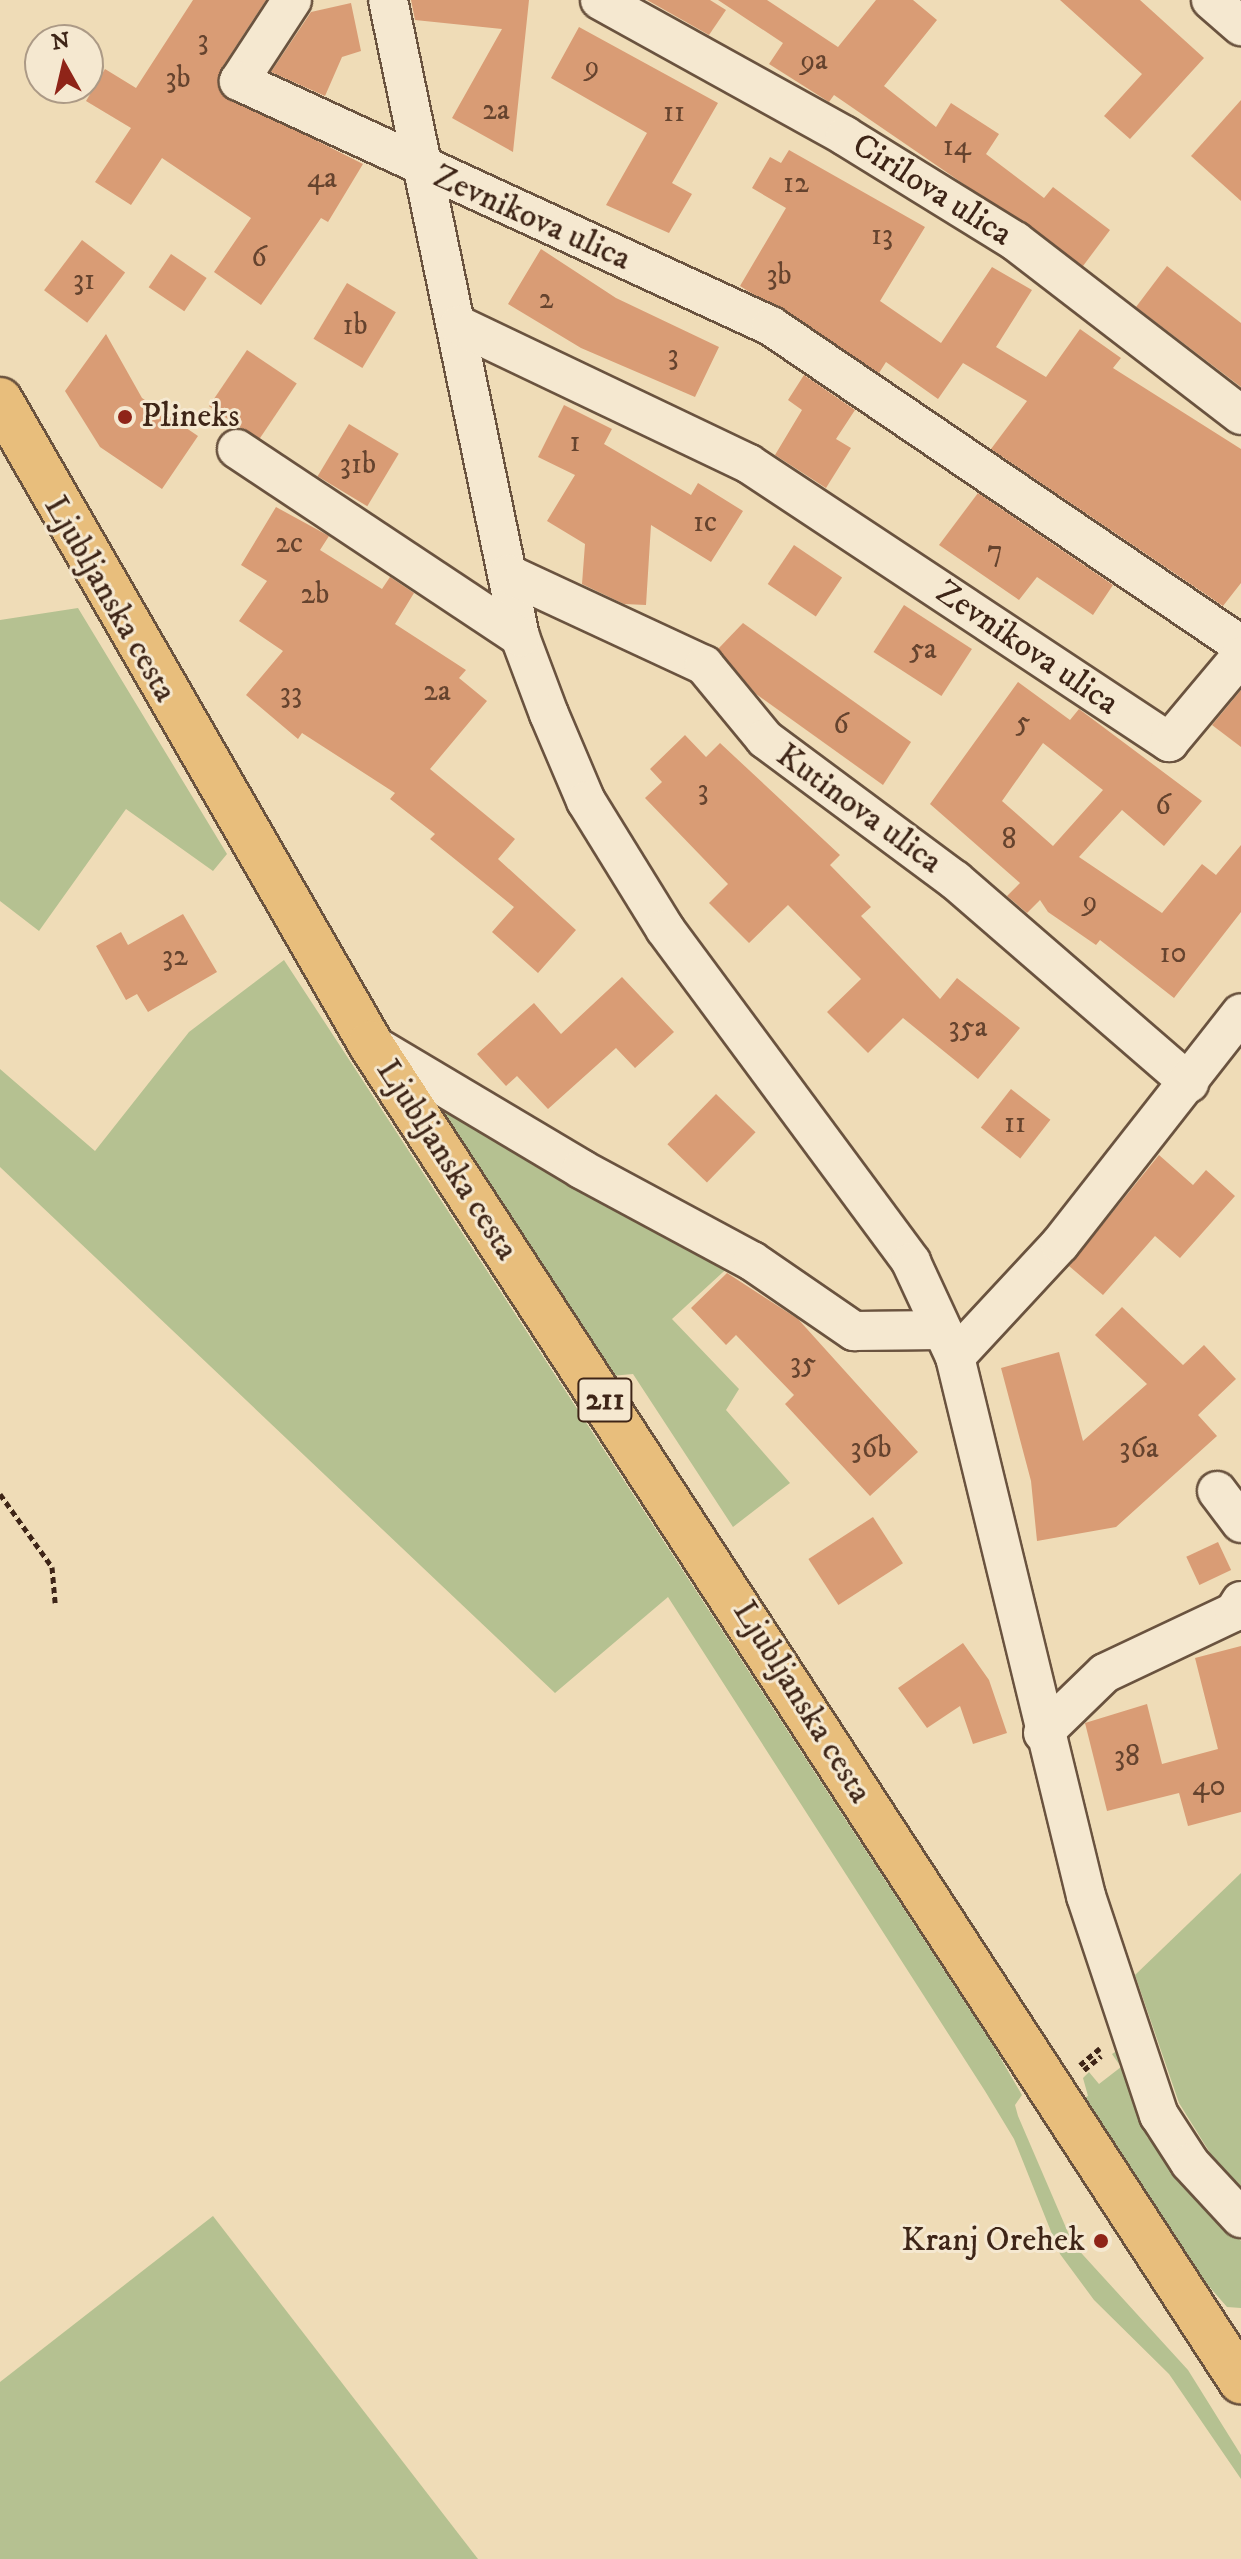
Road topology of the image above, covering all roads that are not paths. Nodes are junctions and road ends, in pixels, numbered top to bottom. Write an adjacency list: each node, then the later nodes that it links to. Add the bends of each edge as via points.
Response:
1 (292, 0): 6 (street, via 239,81)
2 (388, 0): 6 (street)
3 (600, 0): 9 (street, Cirilova ulica, via 845,136 1015,241)
4 (1211, 0): 5 (street)
5 (1241, 26)
6 (423, 164): 7 (street, Zevnikova ulica); 13 (street, Zevnikova ulica, via 771,326)
7 (458, 325): 11 (street); 14 (street, Zevnikova ulica, via 749,464 1169,742)
8 (0, 400): 16 (main road, Ljubljanska cesta / 211)
9 (1241, 415)
10 (237, 449): 12 (street)
11 (508, 574): 12 (street); 17 (street, Kutinova ulica, via 704,665 765,739 955,880)
12 (520, 637): 18 (street, via 586,801 665,929 911,1262)
13 (1241, 645)
14 (1241, 656)
15 (1241, 1013): 17 (street)
16 (370, 1043): 18 (street, Ljubljanska cesta, via 581,1169 752,1261 854,1331); 24 (main road, Ljubljanska cesta / 211)
17 (1189, 1083): 18 (street, via 1060,1244)
18 (948, 1344): 22 (street)
19 (1217, 1491): 20 (street)
20 (1241, 1523)
21 (1241, 1601): 22 (street, via 1234,1612 1105,1673)
22 (1043, 1733): 23 (street, via 1086,1896 1159,2115 1190,2163)
23 (1241, 2218)
24 (1237, 2367)

